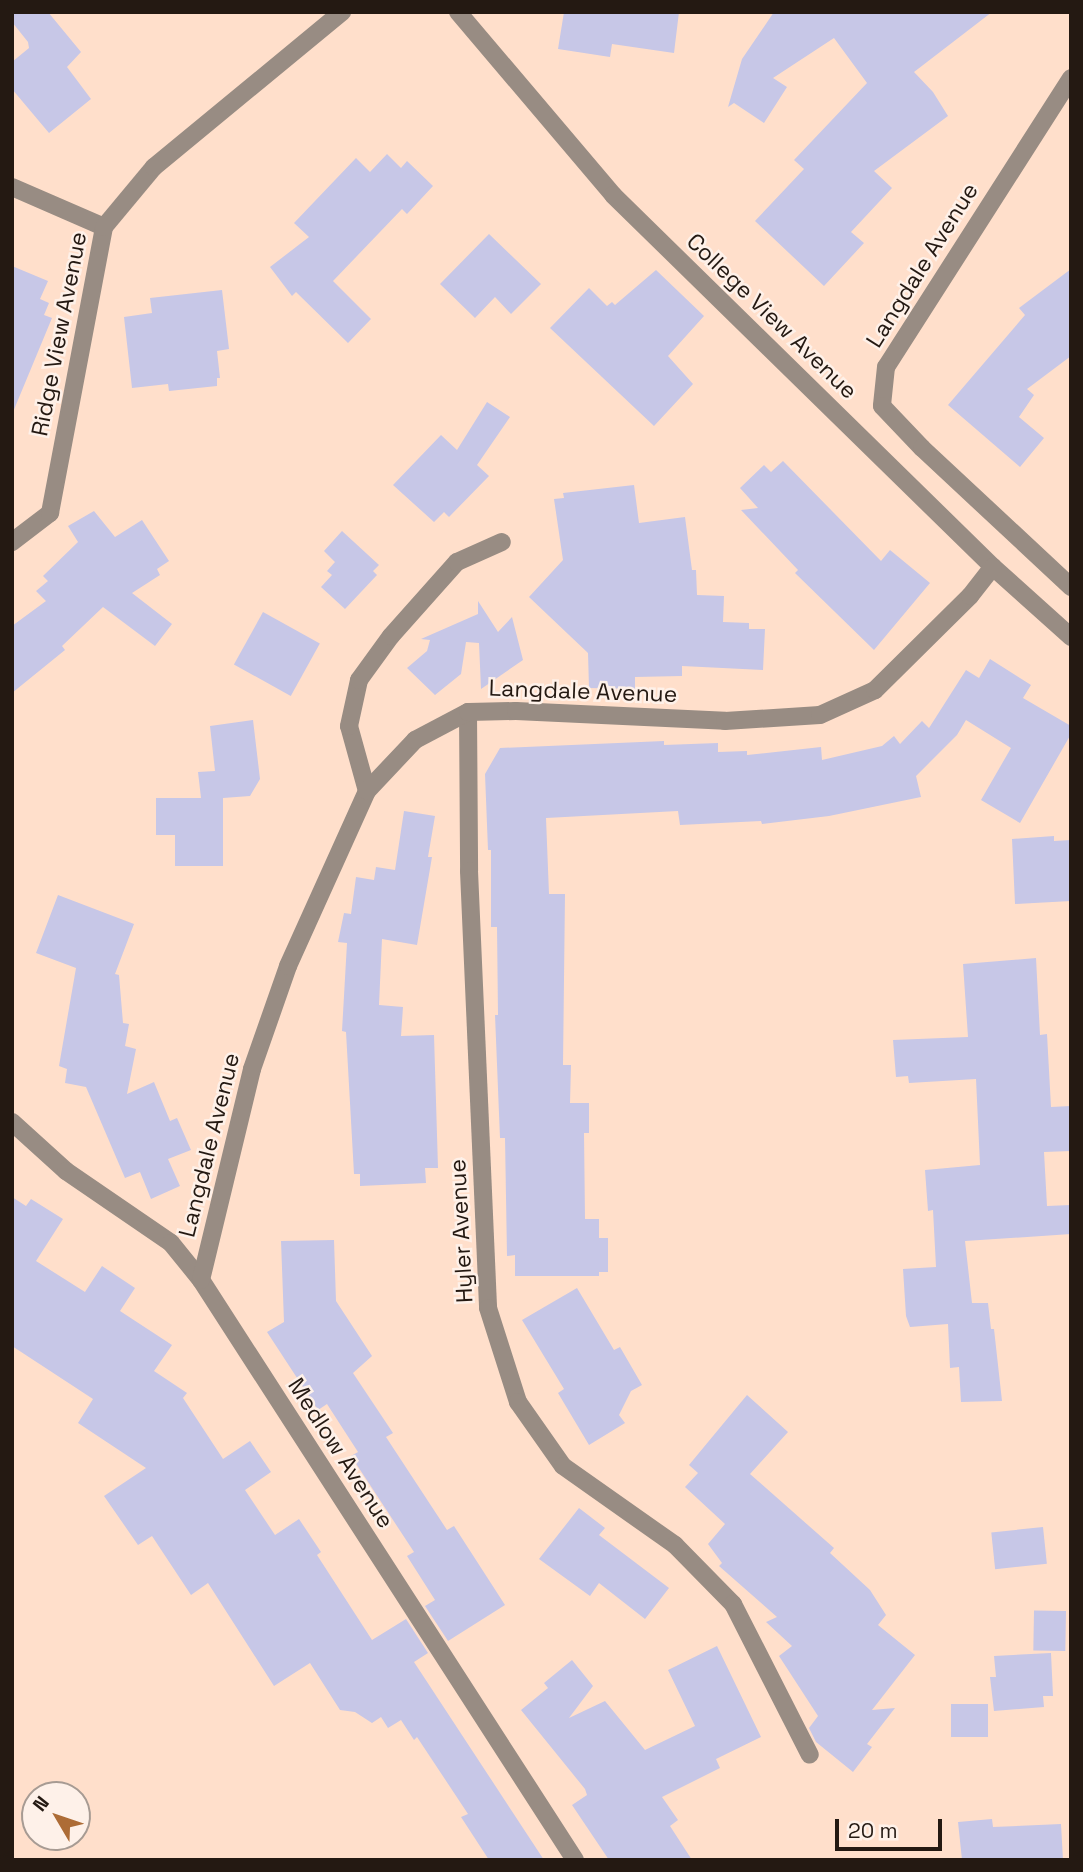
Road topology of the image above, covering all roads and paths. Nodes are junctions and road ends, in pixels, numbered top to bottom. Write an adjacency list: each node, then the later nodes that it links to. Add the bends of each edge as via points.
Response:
1 (342, 12): 5 (street, Ridge View Avenue, via 154,167)
2 (458, 12): 8 (street, College View Avenue, via 613,195)
3 (1071, 78): 9 (street, Langdale Avenue, via 886,367 882,406)
4 (12, 187): 5 (street)
5 (104, 228): 6 (street, Ridge View Avenue, via 50,513)
6 (12, 542)
7 (502, 542): 12 (street, via 457,562 359,680 349,726)
8 (993, 567): 10 (street, College View Avenue); 11 (street, Langdale Avenue, via 876,690 820,715 725,721)
9 (1071, 587)
10 (1071, 637)
11 (468, 712): 12 (street, Langdale Avenue, via 415,740); 15 (street, Hyler Avenue, via 469,871 488,1308 518,1402 563,1466 675,1545 733,1604)
12 (367, 791): 14 (street, Langdale Avenue, via 288,966 256,1056)
13 (12, 1122): 14 (street, Medlow Avenue, via 66,1171 171,1243)
14 (201, 1280): 16 (street, Medlow Avenue)
15 (810, 1755)
16 (575, 1860)

